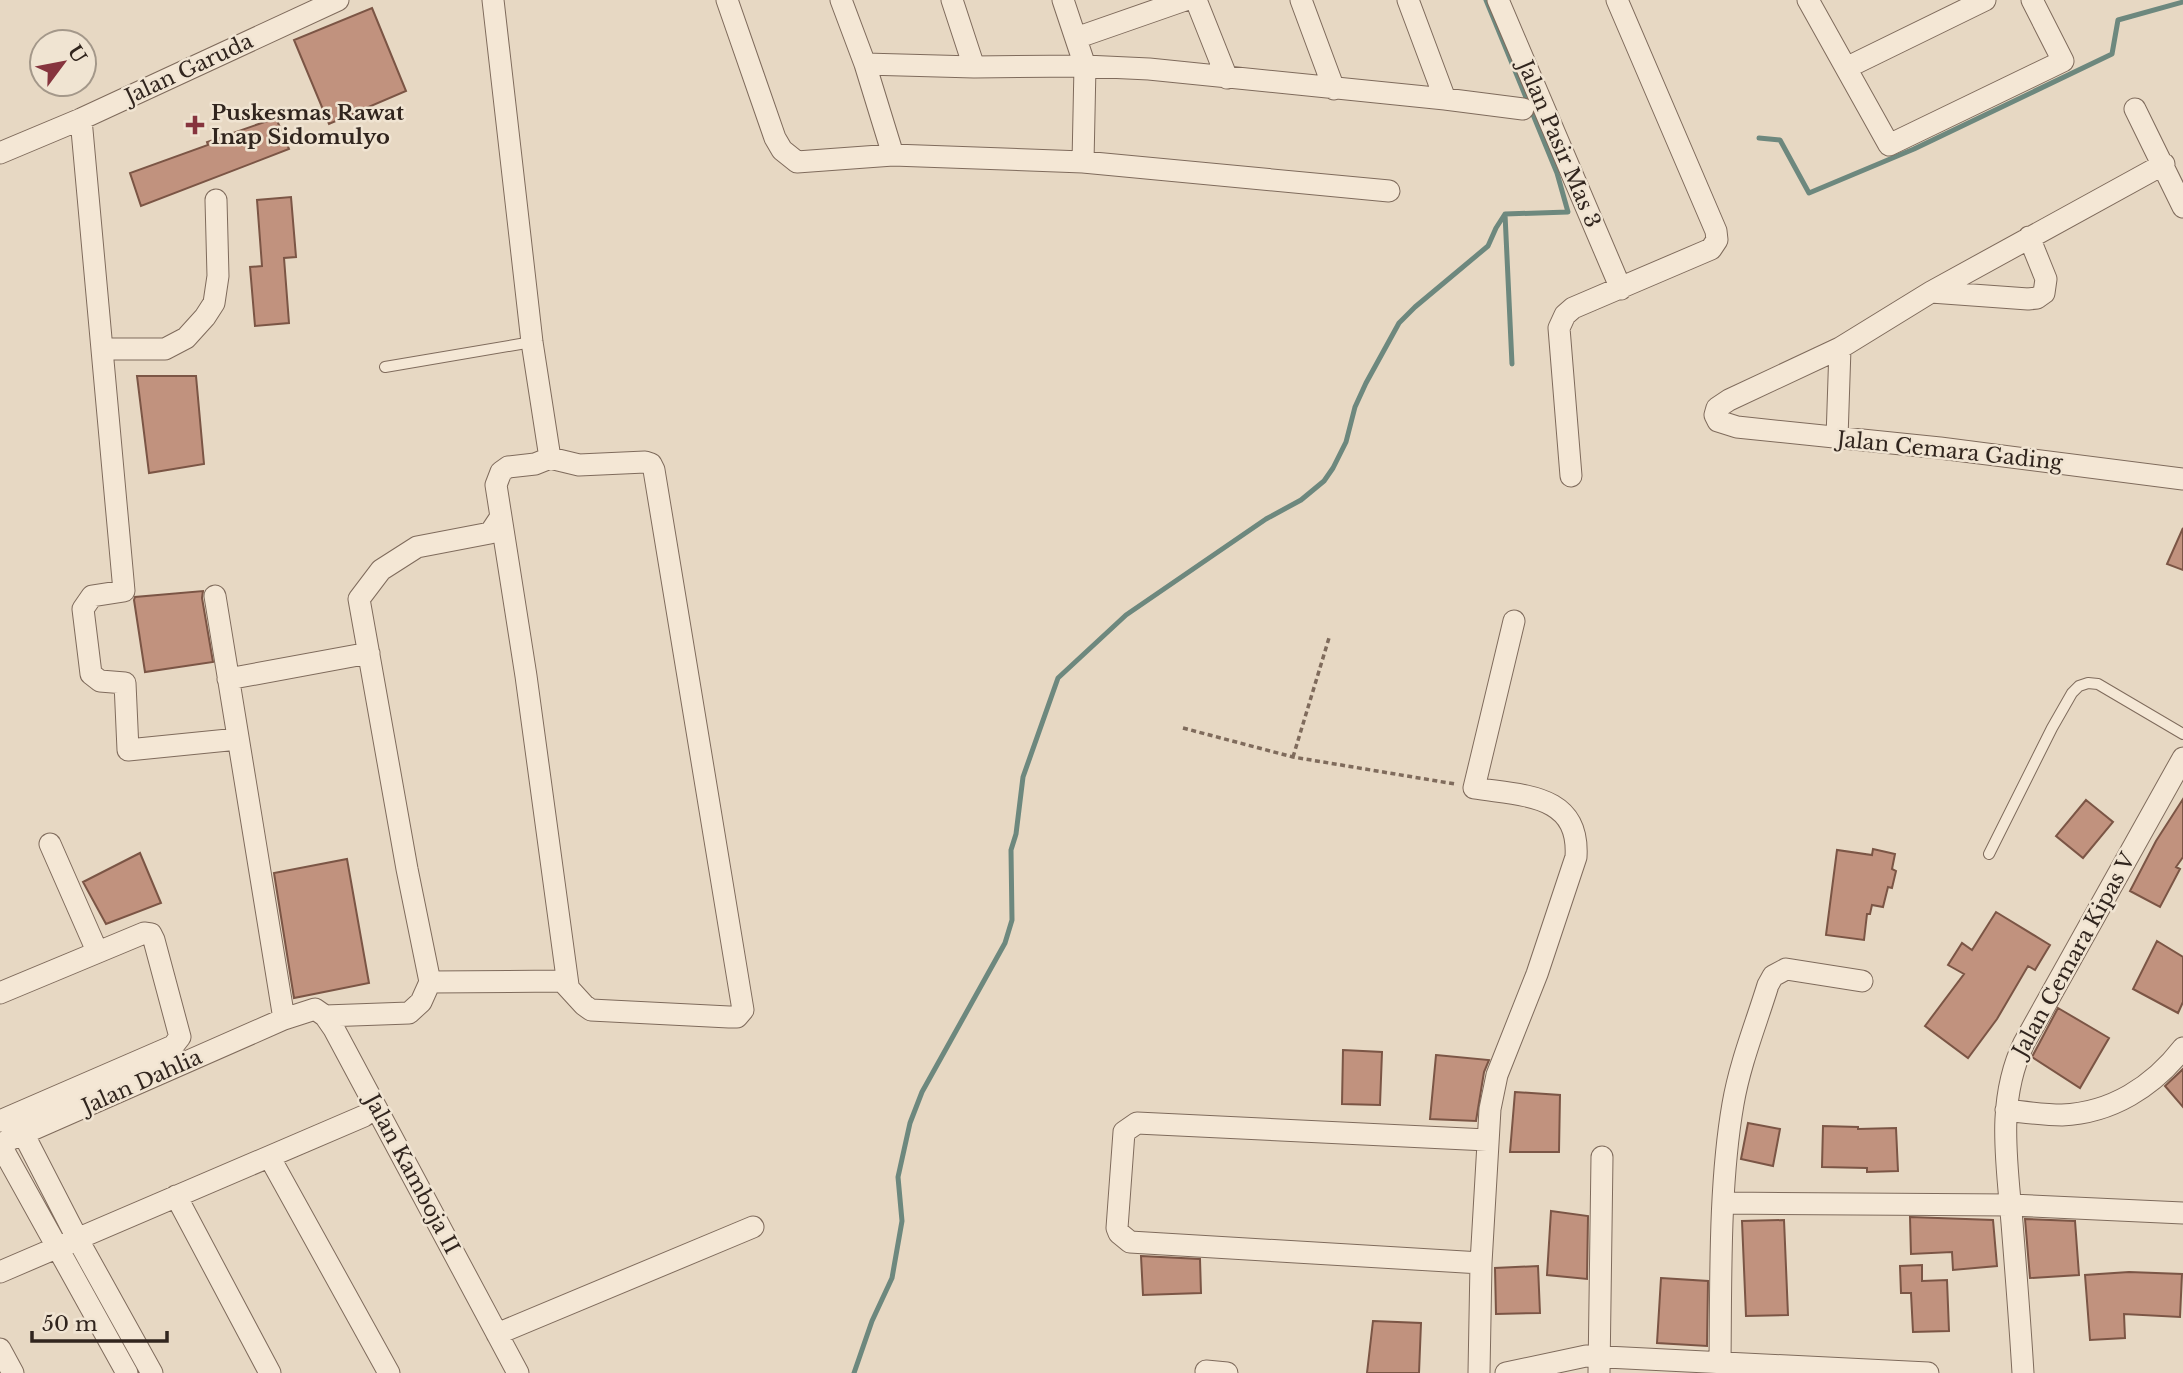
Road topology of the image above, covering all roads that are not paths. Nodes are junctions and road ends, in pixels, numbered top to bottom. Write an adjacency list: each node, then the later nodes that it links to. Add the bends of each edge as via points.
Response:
1 (338, 0): 26 (street, Jalan Garuda)
2 (493, 0): 37 (street)
3 (727, 0): 28 (street, via 770,125 789,158 806,163)
4 (841, 0): 17 (street)
5 (951, 0): 19 (street)
6 (1063, 0): 16 (street)
7 (1185, 0): 16 (street)
8 (1196, 0): 21 (street)
9 (1301, 0): 22 (street)
10 (1408, 0): 23 (street)
11 (1498, 0): 35 (street, Jalan Pasir Mas 3)
12 (1617, 0): 35 (street, via 1717,236 1711,248)
13 (1808, 0): 20 (street)
14 (1985, 0): 20 (street)
15 (2032, 0): 20 (street, via 2063,61 1889,145)
16 (1076, 38): 18 (street)
17 (865, 64): 19 (street); 28 (street)
18 (1085, 66): 19 (street); 21 (street); 29 (street)
19 (974, 67)
20 (1846, 68)
21 (1227, 78): 22 (street)
22 (1334, 89): 23 (street)
23 (1445, 99): 24 (street)
24 (1523, 109)
25 (2135, 109): 30 (street)
26 (81, 119): 27 (street, Jalan Garuda); 39 (street)
27 (0, 153)
28 (893, 155): 29 (street)
29 (1083, 162): 31 (street)
30 (2164, 163): 33 (street); 34 (street)
31 (1389, 191)
32 (216, 200): 39 (street, via 218,276 214,303 205,317 186,338 165,349)
33 (2183, 207)
34 (2029, 237): 36 (street); 36 (street, via 2046,279 2044,293 2037,298)
35 (1620, 289): 43 (street, via 1573,308 1559,328)
36 (1931, 292): 38 (street)
37 (532, 342): 40 (lane); 42 (street)
38 (1840, 348): 41 (street); 41 (street, Jalan Cemara Gading, via 1722,404 1715,415 1718,421 1737,428)
39 (102, 349): 51 (street, via 124,591 92,596 83,610 91,674 100,681 125,683 128,750)
40 (386, 367)
41 (1837, 439): 44 (street, Jalan Cemara Gading)
42 (550, 458): 45 (street, via 501,471 496,485); 58 (street, via 579,465 645,462 654,470 743,1010 737,1017 729,1017 591,1010)
43 (1571, 476)
44 (2183, 479)
45 (500, 518): 48 (street, via 490,533 417,547 381,570 359,599); 58 (street)
46 (215, 596): 49 (street)
47 (1514, 621): 67 (street, via 1474,788 1536,799 1558,808 1572,824 1577,839 1576,857 1537,974 1497,1075)
48 (369, 653): 49 (street); 57 (street)
49 (228, 679): 51 (street)
50 (2183, 734): 54 (lane, via 2098,684 2079,686 2052,728)
51 (238, 739): 61 (street)
52 (2183, 758): 63 (street, Jalan Cemara Kipas V, via 2024,1043 2009,1083)
53 (50, 844): 55 (street)
54 (1989, 854)
55 (97, 951): 59 (street); 65 (street, via 138,934 151,934 178,1041)
56 (1862, 981): 72 (street, via 1793,969 1773,976 1738,1081)
57 (430, 982): 58 (street, via 562,981); 60 (street, via 421,1002 409,1013)
58 (568, 985)
59 (0, 993)
60 (325, 1016): 61 (street, via 315,1009); 80 (street, Jalan Kamboja II)
61 (284, 1019): 66 (street, Jalan Dahlia)
62 (2183, 1048): 63 (street, via 2169,1067 2148,1083 2104,1108 2060,1115)
63 (2006, 1110): 73 (street, Jalan Cemara Kipas V)
64 (364, 1116): 70 (street)
65 (0, 1121)
66 (23, 1133): 68 (street, Jalan Dahlia); 76 (street)
67 (1487, 1140): 78 (street); 78 (street, via 1137,1124 1124,1132 1117,1228 1130,1242)
68 (0, 1144): 77 (street)
69 (1602, 1157): 83 (street)
70 (271, 1158): 71 (street); 90 (street)
71 (176, 1196): 76 (street); 89 (street)
72 (1724, 1203): 73 (street); 82 (street)
73 (2011, 1205): 74 (street); 96 (street, Jalan Cemara Kipas V)
74 (2183, 1213)
75 (753, 1227): 80 (street)
76 (77, 1238): 77 (street); 88 (street)
77 (56, 1247): 79 (street); 87 (street)
78 (1481, 1263): 93 (street)
79 (0, 1272)
80 (497, 1334): 91 (street, Jalan Kamboja II)
81 (0, 1349): 86 (street)
82 (1720, 1362): 83 (street); 85 (street)
83 (1598, 1365): 94 (street, via 1561,1361)
84 (1206, 1371): 92 (street)
85 (1886, 1372): 95 (street)
86 (13, 1373)
87 (127, 1373)
88 (152, 1373)
89 (270, 1373)
90 (389, 1373)
91 (518, 1373)
92 (1227, 1373)
93 (1479, 1373)
94 (1506, 1373)
95 (1928, 1373)
96 (2023, 1373)

